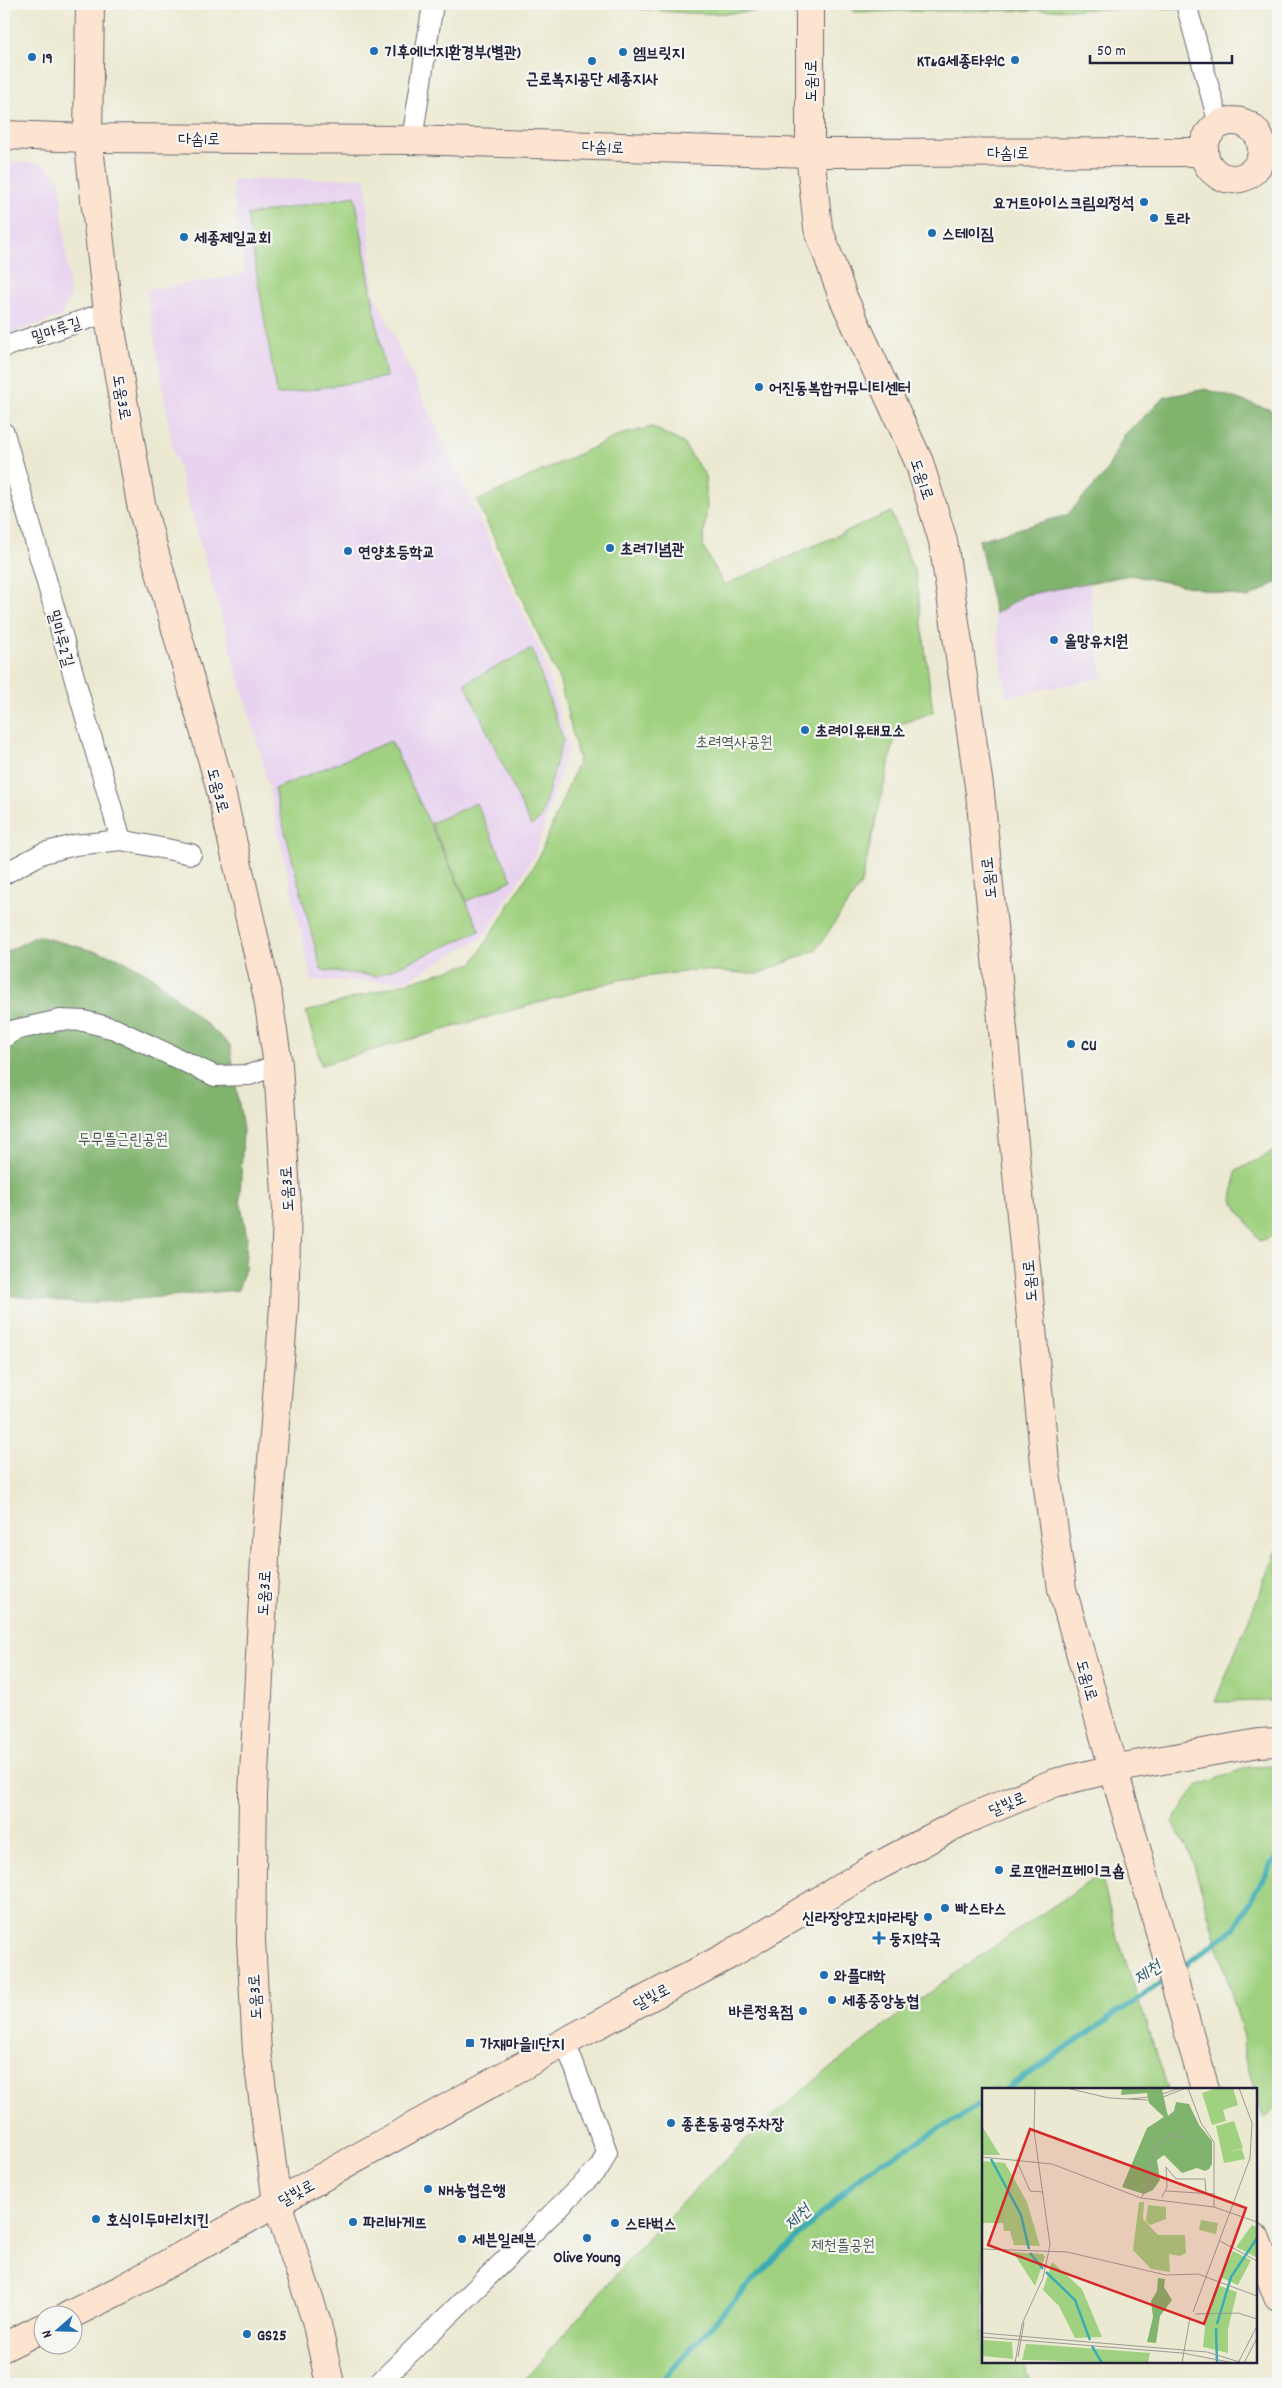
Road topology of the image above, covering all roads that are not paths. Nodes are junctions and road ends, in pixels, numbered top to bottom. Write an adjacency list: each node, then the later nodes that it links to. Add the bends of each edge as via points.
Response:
1 (90, 4): 7 (street, 도움3로)
2 (433, 4): 8 (street)
3 (810, 4): 9 (street, 도움1로)
4 (1186, 4): 5 (street)
5 (1219, 124): 10 (street, via 1209,133); 11 (street, via 1235,121 1253,129)
6 (4, 135): 7 (street, 다솜1로)
7 (88, 138): 8 (street, 다솜1로); 12 (street, 도움3로, via 101,229)
8 (412, 140): 9 (street, 다솜1로)
9 (810, 152): 10 (street, 다솜1로); 21 (street, 도움1로, via 818,228 843,296 919,462 943,541 980,793 1046,1472 1062,1589)
10 (1203, 152): 11 (street, via 1210,170 1226,179 1236,180 1253,172)
11 (1270, 154)
12 (108, 312): 13 (street, 밀마루길); 19 (street, 도움3로, via 141,504 220,787 268,998)
13 (4, 346)
14 (4, 434): 15 (street, 밀마루2길)
15 (120, 840): 16 (street); 17 (street, via 76,845 42,854)
16 (191, 854)
17 (4, 874)
18 (4, 1038): 19 (street, via 15,1030 60,1020 84,1021 115,1029 215,1076 249,1075)
19 (278, 1065): 24 (street, 도움3로, via 287,1220 253,1794 251,1940 257,2052)
20 (1268, 1742): 21 (street, 달빛로)
21 (1112, 1769): 22 (street, 달빛로, via 1054,1783 965,1820 867,1872 729,1955); 23 (street, 도움1로)
22 (565, 2042): 24 (street, 달빛로); 31 (street, via 607,2152 600,2167)
23 (1205, 2088)
24 (277, 2202): 27 (street, 달빛로); 30 (street, 도움3로, via 316,2320)
25 (1257, 2242): 26 (street)
26 (1278, 2298)
27 (82, 2309)
28 (32, 2333): 29 (street)
29 (4, 2347)
30 (330, 2384)
31 (378, 2384)

